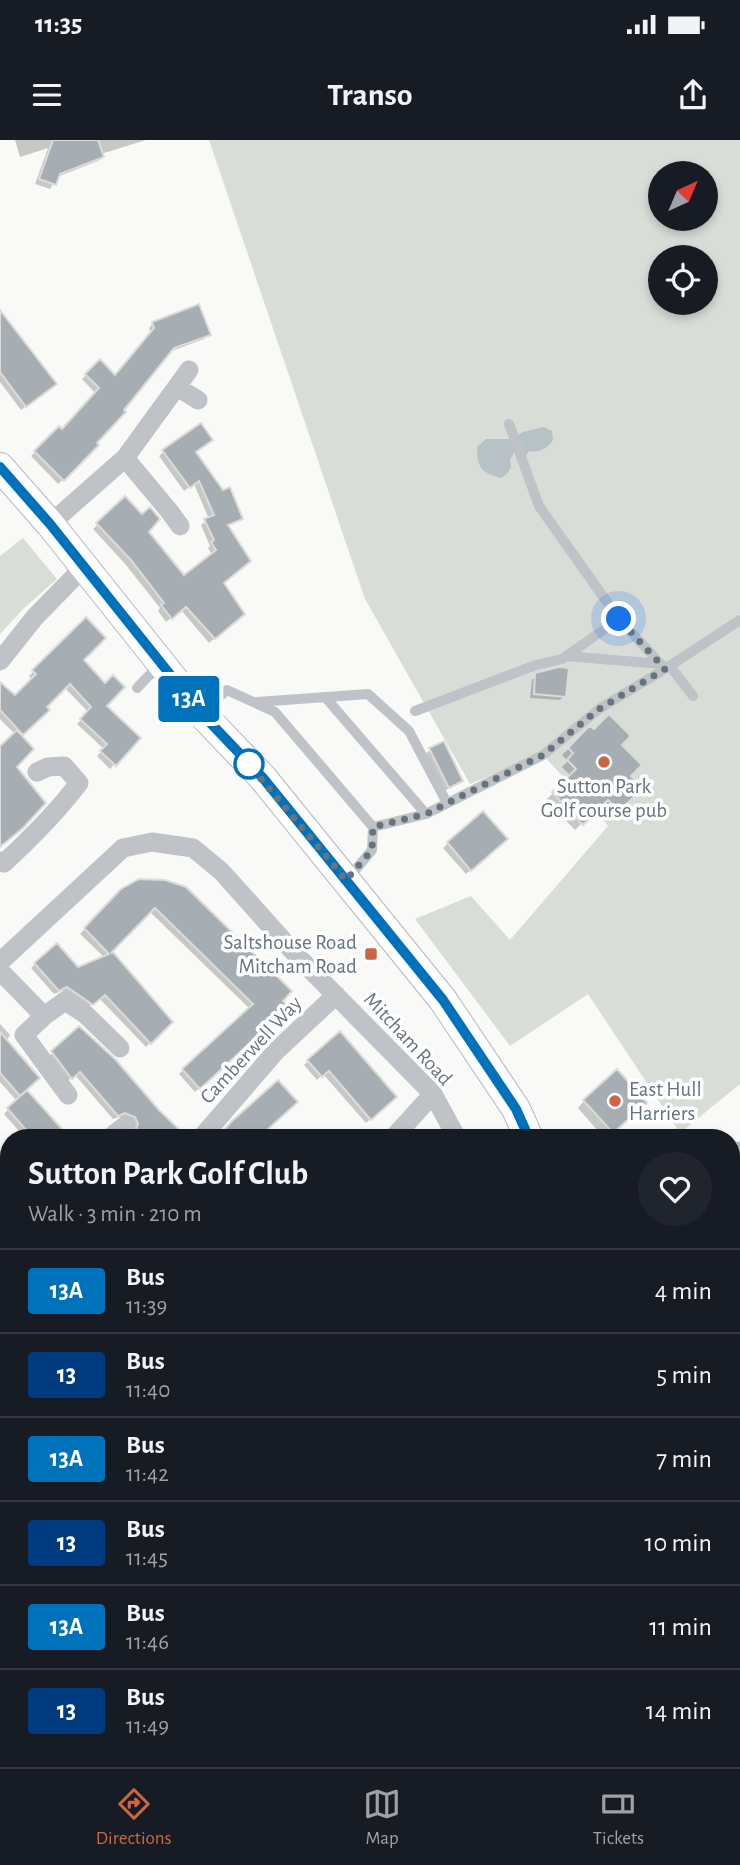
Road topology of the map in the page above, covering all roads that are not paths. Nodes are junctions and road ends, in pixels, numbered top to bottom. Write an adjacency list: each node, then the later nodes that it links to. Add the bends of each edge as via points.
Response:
1 (189, 370): 2 (street)
2 (177, 387): 3 (street); 5 (street)
3 (198, 400)
4 (509, 424): 10 (lane, via 539,506)
5 (125, 458): 7 (street); 8 (street)
6 (0, 467): 8 (main road)
7 (178, 513)
8 (50, 524): 9 (main road)
9 (84, 567): 13 (street); 14 (main road)
10 (619, 619): 12 (lane); 15 (lane)
11 (740, 620): 15 (lane)
12 (566, 656): 15 (lane); 20 (lane)
13 (0, 661)
14 (161, 664): 16 (lane); 21 (main road)
15 (665, 666): 17 (lane); 23 (lane, via 599,709 543,755)
16 (137, 688)
17 (693, 696)
18 (326, 698): 19 (lane); 23 (lane, via 368,694 409,731); 24 (lane)
19 (253, 702): 21 (lane, via 227,690); 25 (lane, via 275,712)
20 (415, 711)
21 (200, 712): 27 (main road, via 263,778)
22 (37, 772): 26 (street, via 64,766 79,783 14,854 4,863)
23 (447, 803): 24 (lane)
24 (426, 814): 25 (lane)
25 (373, 827): 27 (lane, via 372,850)
26 (0, 861)
27 (346, 880): 38 (main road, via 443,1000)
28 (0, 962): 30 (street, Mitcham Road, via 123,848 152,842 193,848 221,871)
29 (0, 971): 31 (street)
30 (336, 995): 33 (street, Mitcham Road); 35 (street, Camberwell Way, via 276,1051)
31 (44, 1016): 32 (street, via 65,1001); 34 (street, via 24,1035)
32 (120, 1048)
33 (433, 1094): 36 (street); 37 (street, Mitcham Road)
34 (68, 1095)
35 (209, 1129)
36 (401, 1129)
37 (452, 1129)
38 (525, 1129)

